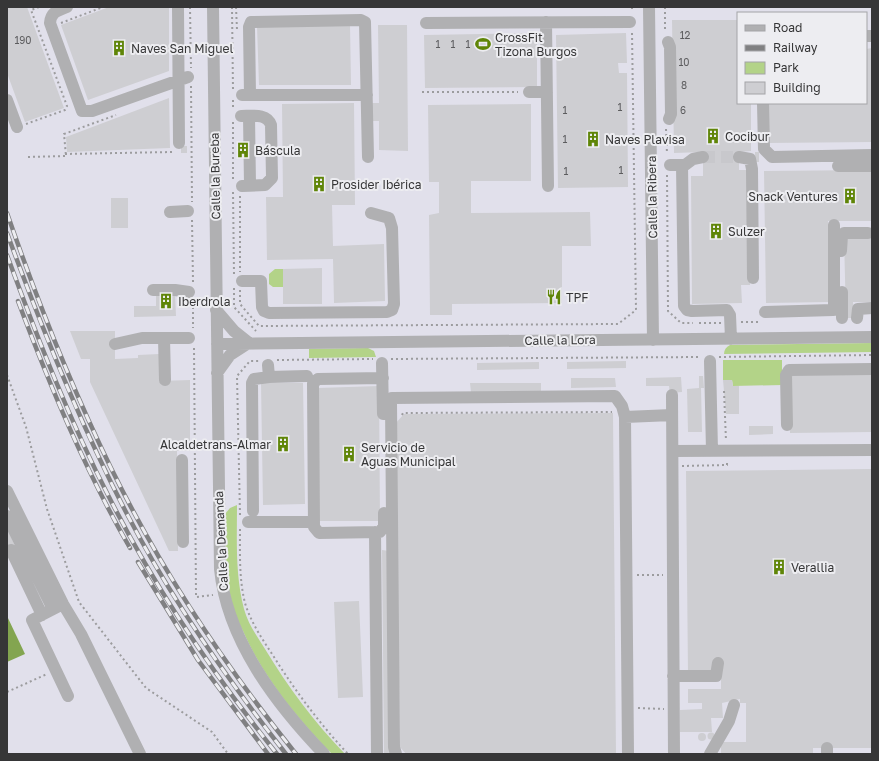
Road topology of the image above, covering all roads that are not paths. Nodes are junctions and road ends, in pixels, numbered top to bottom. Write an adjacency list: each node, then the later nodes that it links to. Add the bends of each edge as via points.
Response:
1 (67, 7): 9 (street, via 55,11 50,16 50,23 82,111 92,110)
2 (178, 7): 9 (street)
3 (213, 7): 36 (street, Calle la Bureba)
4 (649, 7): 44 (street, Calle la Ribera)
5 (546, 22): 6 (street); 7 (street); 11 (street)
6 (631, 22)
7 (426, 23)
8 (668, 42): 16 (street, via 671,106)
9 (186, 75): 18 (street)
10 (529, 92): 11 (street)
11 (547, 92): 25 (street)
12 (367, 95): 12 (street, via 365,22 251,22 245,48 245,95); 20 (street)
13 (7, 100): 17 (street)
14 (763, 104): 19 (street, via 764,149 772,157)
15 (245, 116): 15 (street, via 246,185 265,185 272,178 271,125 265,116)
16 (669, 119)
17 (17, 127)
18 (177, 147)
19 (872, 155)
20 (368, 157)
21 (703, 157): 43 (street, via 676,165 677,249 684,306 692,311 727,310 730,315)
22 (739, 157): 31 (street, via 750,159 752,170)
23 (838, 166): 24 (street)
24 (872, 166)
25 (548, 186)
26 (188, 211): 27 (street)
27 (170, 212)
28 (370, 213): 32 (street, via 388,218 392,228 392,310 269,313 262,307 261,281)
29 (834, 225): 37 (street, via 833,310 800,315)
30 (868, 233): 38 (street, via 844,233 841,237)
31 (753, 278)
32 (237, 283)
33 (153, 290): 34 (street)
34 (189, 292)
35 (872, 308): 39 (street, via 858,309)
36 (216, 310): 45 (street, via 234,332); 47 (street, Calle la Bureba)
37 (765, 312)
38 (842, 318)
39 (857, 318)
40 (872, 337): 43 (street, Calle la Lora)
41 (164, 338): 42 (street); 46 (street, via 142,338); 54 (street)
42 (189, 338)
43 (731, 339): 44 (street, Calle la Lora)
44 (653, 340): 45 (street, Calle la Lora)
45 (248, 343): 47 (street, Calle la Lora); 51 (street, via 230,355)
46 (115, 344)
47 (217, 344): 51 (street, Calle la Demanda)
48 (711, 359): 59 (street)
49 (386, 361): 53 (street)
50 (872, 370): 58 (street, via 789,370 786,375)
51 (217, 373): 79 (street, Calle la Demanda, via 220,569 226,603 243,644 259,670 284,707)
52 (307, 376): 64 (street, via 269,371 254,379 252,383 249,499)
53 (383, 378): 67 (street, via 318,379 313,383); 68 (street, via 384,526 383,530)
54 (165, 380)
55 (672, 395): 56 (street)
56 (672, 415): 57 (street); 61 (street)
57 (625, 417): 81 (street, via 622,406 615,396 392,398); 82 (street)
58 (787, 425)
59 (719, 450): 60 (street); 61 (street)
60 (872, 450)
61 (673, 451): 74 (street)
62 (183, 460): 69 (street)
63 (7, 491): 71 (street)
64 (253, 511)
65 (7, 516): 71 (street)
66 (248, 522): 67 (street)
67 (314, 522): 68 (street, via 319,532)
68 (375, 532): 80 (street)
69 (183, 542)
70 (9, 554): 72 (street)
71 (58, 606): 72 (street); 78 (street, via 81,634)
72 (39, 616): 76 (street, via 32,620)
73 (718, 663): 74 (street, via 716,676)
74 (673, 680): 75 (street); 83 (street)
75 (721, 684)
76 (68, 696)
77 (734, 705): 84 (street, via 729,721)
78 (140, 754)
79 (324, 754)
80 (377, 754)
81 (396, 754)
82 (628, 754)
83 (674, 754)
84 (710, 754)

